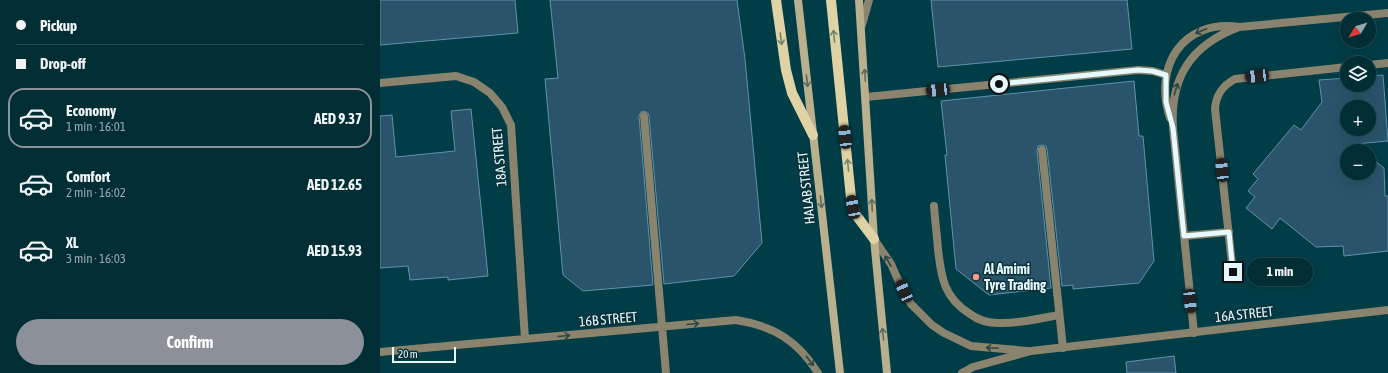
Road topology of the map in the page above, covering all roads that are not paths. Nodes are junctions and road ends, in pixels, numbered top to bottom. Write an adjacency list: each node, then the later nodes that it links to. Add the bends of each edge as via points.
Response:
1 (776, 0): 17 (main road, one-way to 17, via 792,93)
2 (798, 0): 17 (street, HALAB STREET, one-way to 17)
3 (831, 0): 22 (main road, one-way to 3, via 856,215 851,198)
4 (859, 0): 7 (street)
5 (869, 0): 7 (street)
6 (1388, 13): 8 (street)
7 (862, 25): 14 (street, one-way to 7)
8 (1239, 27): 12 (street, one-way to 12, via 1217,26 1195,33 1176,51); 16 (street, one-way to 8, via 1173,98 1183,71 1191,59 1212,39)
9 (1388, 63): 10 (street)
10 (1376, 64)
11 (1340, 68): 20 (street, via 1235,79 1218,94 1215,109)
12 (1166, 75): 14 (street, via 1138,70); 16 (street, via 1166,102)
13 (380, 83): 28 (street, 18A STREET, via 456,76 474,82 490,93 502,107 511,125)
14 (866, 97): 22 (street, one-way to 14)
15 (644, 116): 26 (street)
16 (1173, 128): 21 (street)
17 (813, 136): 34 (street, HALAB STREET, one-way to 34)
18 (1042, 150): 25 (street)
19 (934, 206): 25 (street, via 941,272 952,299 963,310 975,318 998,323)
20 (1229, 232): 21 (street); 23 (street)
21 (1184, 236): 27 (street)
22 (874, 239): 30 (street, 16A STREET, one-way to 22, via 971,346 932,325 912,304 891,264); 35 (street, one-way to 22)
23 (1233, 272)
24 (1388, 310): 27 (street, 16A STREET)
25 (1059, 315): 29 (street)
26 (662, 327): 28 (street, 16B STREET, one-way to 26); 32 (street); 33 (street, 16B STREET, one-way to 33, via 736,320 753,323 786,337 811,361)
27 (1194, 333): 29 (street, 16A STREET)
28 (525, 339): 31 (street, 16B STREET)
29 (1063, 348): 30 (street, 16A STREET)
30 (1031, 351): 36 (street, 16A STREET, via 973,367)
31 (380, 352)
32 (666, 373)
33 (818, 373)
34 (840, 373)
35 (887, 373)
36 (962, 373)

